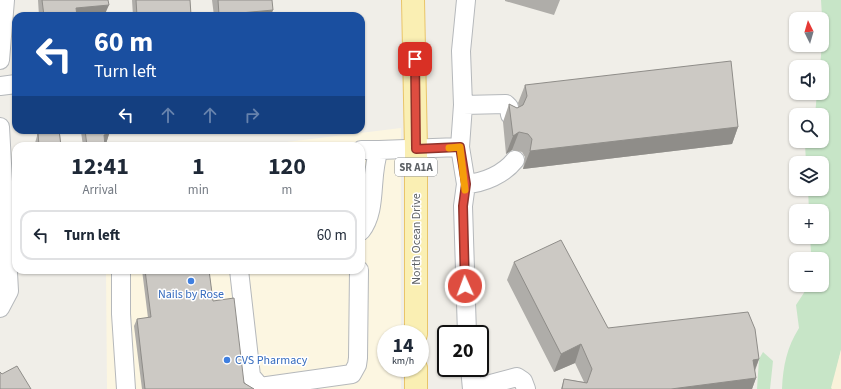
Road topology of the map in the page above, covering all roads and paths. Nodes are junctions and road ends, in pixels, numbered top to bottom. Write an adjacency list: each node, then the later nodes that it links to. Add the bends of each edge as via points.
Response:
1 (5, 0): 4 (street)
2 (413, 0): 11 (main road, North Ocean Drive / SR A1A)
3 (466, 0): 7 (street, via 461,51)
4 (0, 60)
5 (12, 84): 6 (street)
6 (0, 86)
7 (464, 105): 8 (street, via 506,104); 10 (street)
8 (510, 115)
9 (0, 127): 20 (street, via 9,291)
10 (460, 147): 11 (street); 15 (street)
11 (416, 149): 13 (street); 21 (main road, North Ocean Drive / SR A1A)
12 (365, 150): 13 (street)
13 (379, 150): 16 (street, via 374,163 371,207)
14 (515, 160): 15 (street, via 510,167 484,181)
15 (466, 184): 22 (street, via 463,206)
16 (365, 221)
17 (121, 274): 26 (street)
18 (239, 274): 25 (street, via 250,376)
19 (359, 274): 25 (street, via 358,358 352,374)
20 (0, 308)
21 (416, 325)
22 (467, 325)
23 (416, 377): 27 (main road)
24 (471, 377): 28 (street)
25 (261, 388)
26 (126, 389)
27 (416, 389)
28 (472, 389): 29 (street, via 518,377)
29 (526, 389)

